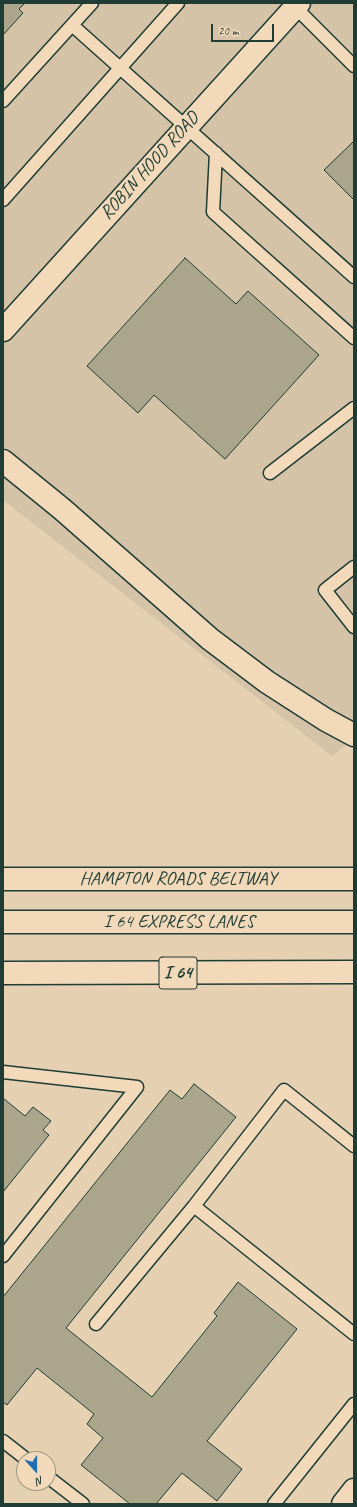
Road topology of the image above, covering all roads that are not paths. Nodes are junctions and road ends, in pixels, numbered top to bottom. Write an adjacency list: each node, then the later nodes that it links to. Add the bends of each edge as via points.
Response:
1 (92, 3): 4 (lane)
2 (178, 3): 6 (lane)
3 (297, 5): 5 (lane); 8 (main road, ROBIN HOOD ROAD)
4 (72, 25): 6 (lane); 7 (lane)
5 (354, 66)
6 (121, 69): 8 (lane); 10 (lane)
7 (3, 101)
8 (186, 127): 9 (lane); 12 (main road, ROBIN HOOD ROAD)
9 (216, 154): 11 (lane); 13 (lane, via 213,212)
10 (3, 200)
11 (354, 277)
12 (3, 330)
13 (354, 338)
14 (354, 408): 16 (lane)
15 (3, 462): 19 (main road, via 62,508 210,639 267,682)
16 (270, 473)
17 (354, 567): 18 (lane, via 325,590)
18 (354, 627)
19 (354, 735)
20 (3, 879): 21 (main road, HAMPTON ROADS BELTWAY)
21 (354, 879)
22 (3, 922): 23 (main road, I 64 EXPRESS LANES)
23 (354, 922)
24 (354, 972): 25 (main road, I 64)
25 (3, 973)
26 (3, 1072): 29 (lane, via 137,1087)
27 (354, 1146): 28 (lane, via 284,1090)
28 (194, 1206): 30 (lane); 31 (lane)
29 (3, 1256)
30 (96, 1324)
31 (354, 1334)
32 (354, 1404): 38 (lane)
33 (3, 1441): 34 (lane)
34 (16, 1451)
35 (56, 1483): 37 (lane)
36 (354, 1490): 39 (main road)
37 (83, 1504)
38 (274, 1504)
39 (343, 1504)

